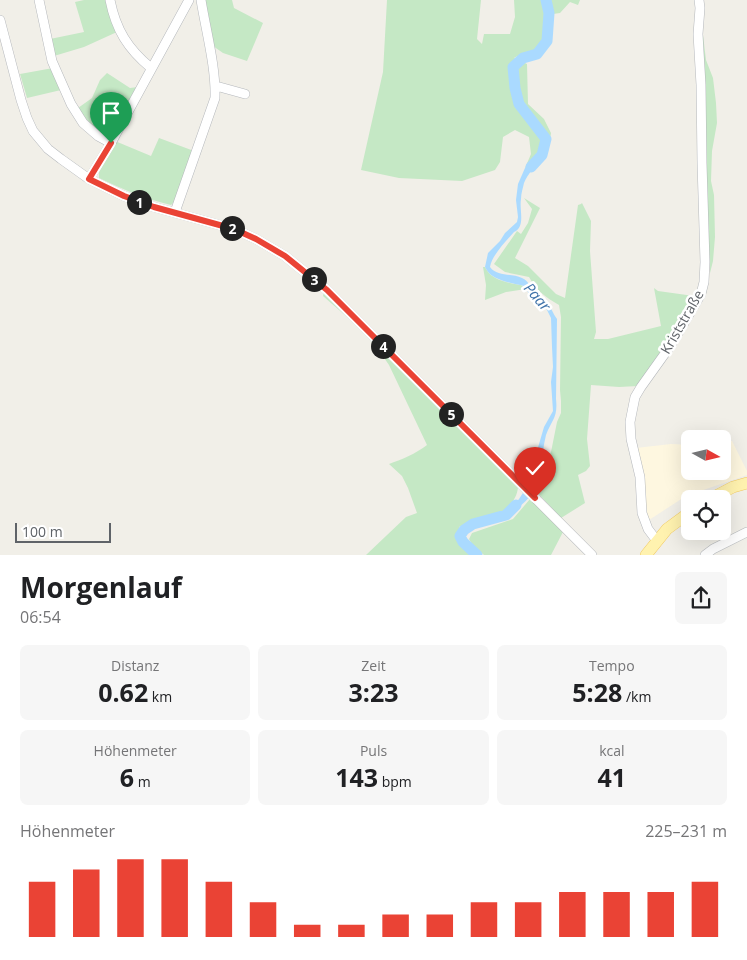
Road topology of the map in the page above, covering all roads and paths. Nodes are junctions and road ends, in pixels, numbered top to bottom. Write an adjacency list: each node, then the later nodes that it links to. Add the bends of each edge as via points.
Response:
1 (39, 0): 10 (street, via 52,61 71,104 83,123)
2 (110, 0): 7 (street, via 115,22 125,41)
3 (189, 0): 7 (street)
4 (200, 0): 8 (street)
5 (699, 0): 17 (street, Kriststraße, via 704,282 701,294 671,345 635,397 630,422 640,477 642,513)
6 (0, 20): 11 (street, via 21,100 34,131 48,149)
7 (151, 68): 10 (street)
8 (216, 86): 9 (street); 12 (street, via 212,108)
9 (245, 94)
10 (111, 143): 11 (street)
11 (89, 179): 12 (street, via 124,196)
12 (175, 212): 18 (street, via 234,229 256,239 285,256 327,290)
13 (747, 483): 14 (main road)
14 (727, 490)
15 (681, 519): 17 (main road)
16 (747, 532): 20 (street)
17 (656, 541): 19 (main road)
18 (592, 555)
19 (646, 555)
20 (705, 555)

